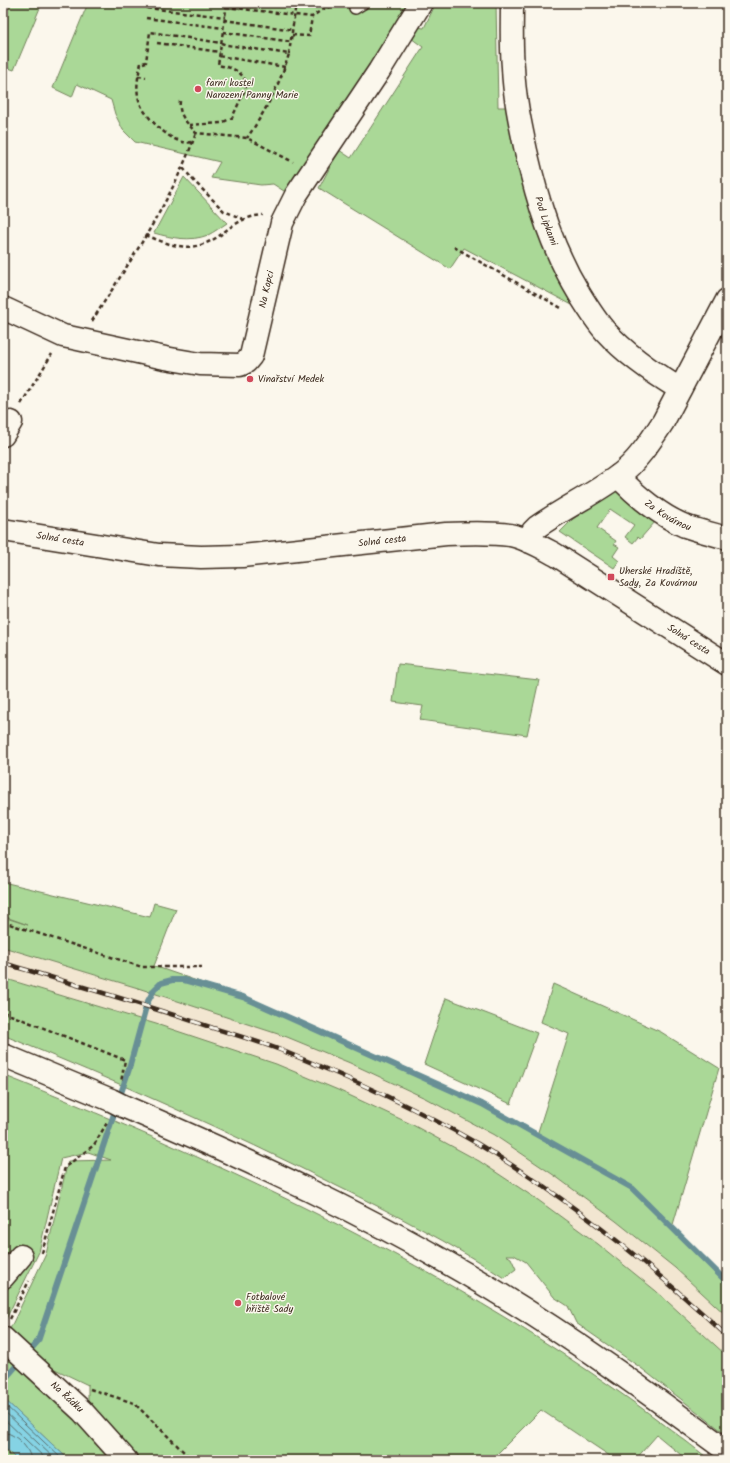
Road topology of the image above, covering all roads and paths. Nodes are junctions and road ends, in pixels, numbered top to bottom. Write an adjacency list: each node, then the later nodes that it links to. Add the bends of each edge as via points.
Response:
1 (218, 3): 6 (path)
2 (296, 3): 9 (path)
3 (421, 3): 31 (street, Na Kopci)
4 (512, 3): 38 (street, Pod Lipkami, via 513,67 518,113 535,191 554,246)
5 (332, 4): 7 (path); 10 (path)
6 (227, 5): 9 (path); 12 (path)
7 (359, 5)
8 (147, 8): 12 (path)
9 (295, 15): 10 (path); 14 (path)
10 (312, 17): 16 (path, via 309,36)
11 (146, 18): 13 (path)
12 (225, 19): 13 (path); 14 (path)
13 (224, 28): 15 (path)
14 (293, 30): 16 (path)
15 (223, 32): 17 (path); 19 (path)
16 (292, 35): 17 (path)
17 (292, 42): 21 (path)
18 (157, 43): 20 (path)
19 (221, 43): 20 (path); 21 (path); 24 (path, via 150,32 146,62 142,63)
20 (220, 52): 22 (path)
21 (289, 54): 23 (path)
22 (219, 56): 23 (path); 27 (path, via 218,65 233,69 244,76 247,85 241,99 232,118 221,123)
23 (286, 67): 29 (path, via 264,112)
24 (138, 76): 25 (path); 28 (path, via 140,104 165,134 184,143 191,142)
25 (146, 77)
26 (180, 101): 27 (path, via 179,110)
27 (189, 125): 28 (path)
28 (196, 133): 29 (path); 30 (path)
29 (247, 138): 31 (path)
30 (183, 168): 33 (path, via 224,211); 34 (path)
31 (312, 171): 32 (street, Na Kopci)
32 (284, 216): 33 (path, via 262,215); 39 (street, Na Kopci, via 251,356 246,362 224,365 188,362)
33 (244, 219): 34 (path, via 199,246 164,243)
34 (146, 235): 39 (path)
35 (454, 247): 38 (path, via 566,311)
36 (727, 300): 40 (street)
37 (3, 308): 39 (street, Na Kopci)
38 (590, 310): 40 (street, Pod Lipkami, via 605,331 627,353)
39 (72, 337): 41 (path)
40 (680, 390): 42 (street, via 651,441)
41 (7, 428)
42 (618, 476): 44 (street, Za Kovárnou, via 672,520 702,532); 45 (street, via 537,527)
43 (3, 530): 45 (street, Solná cesta, via 159,555 201,557 242,556 446,534 499,534)
44 (727, 538)
45 (528, 541): 46 (street, Solná cesta, via 562,559)
46 (725, 660)
47 (3, 922): 48 (path, via 142,967)
48 (202, 967)
49 (3, 1012): 51 (path, via 125,1060)
50 (3, 1055): 51 (street)
51 (116, 1102): 52 (path, via 94,1145 65,1167); 57 (street, via 280,1176 408,1241 568,1337)
52 (31, 1256): 54 (street)
53 (32, 1275): 55 (path)
54 (3, 1277)
55 (6, 1330): 58 (street, Na Řádku, via 25,1360 82,1411)
56 (88, 1389): 59 (path, via 134,1403)
57 (727, 1451)
58 (126, 1460)
59 (192, 1460)

